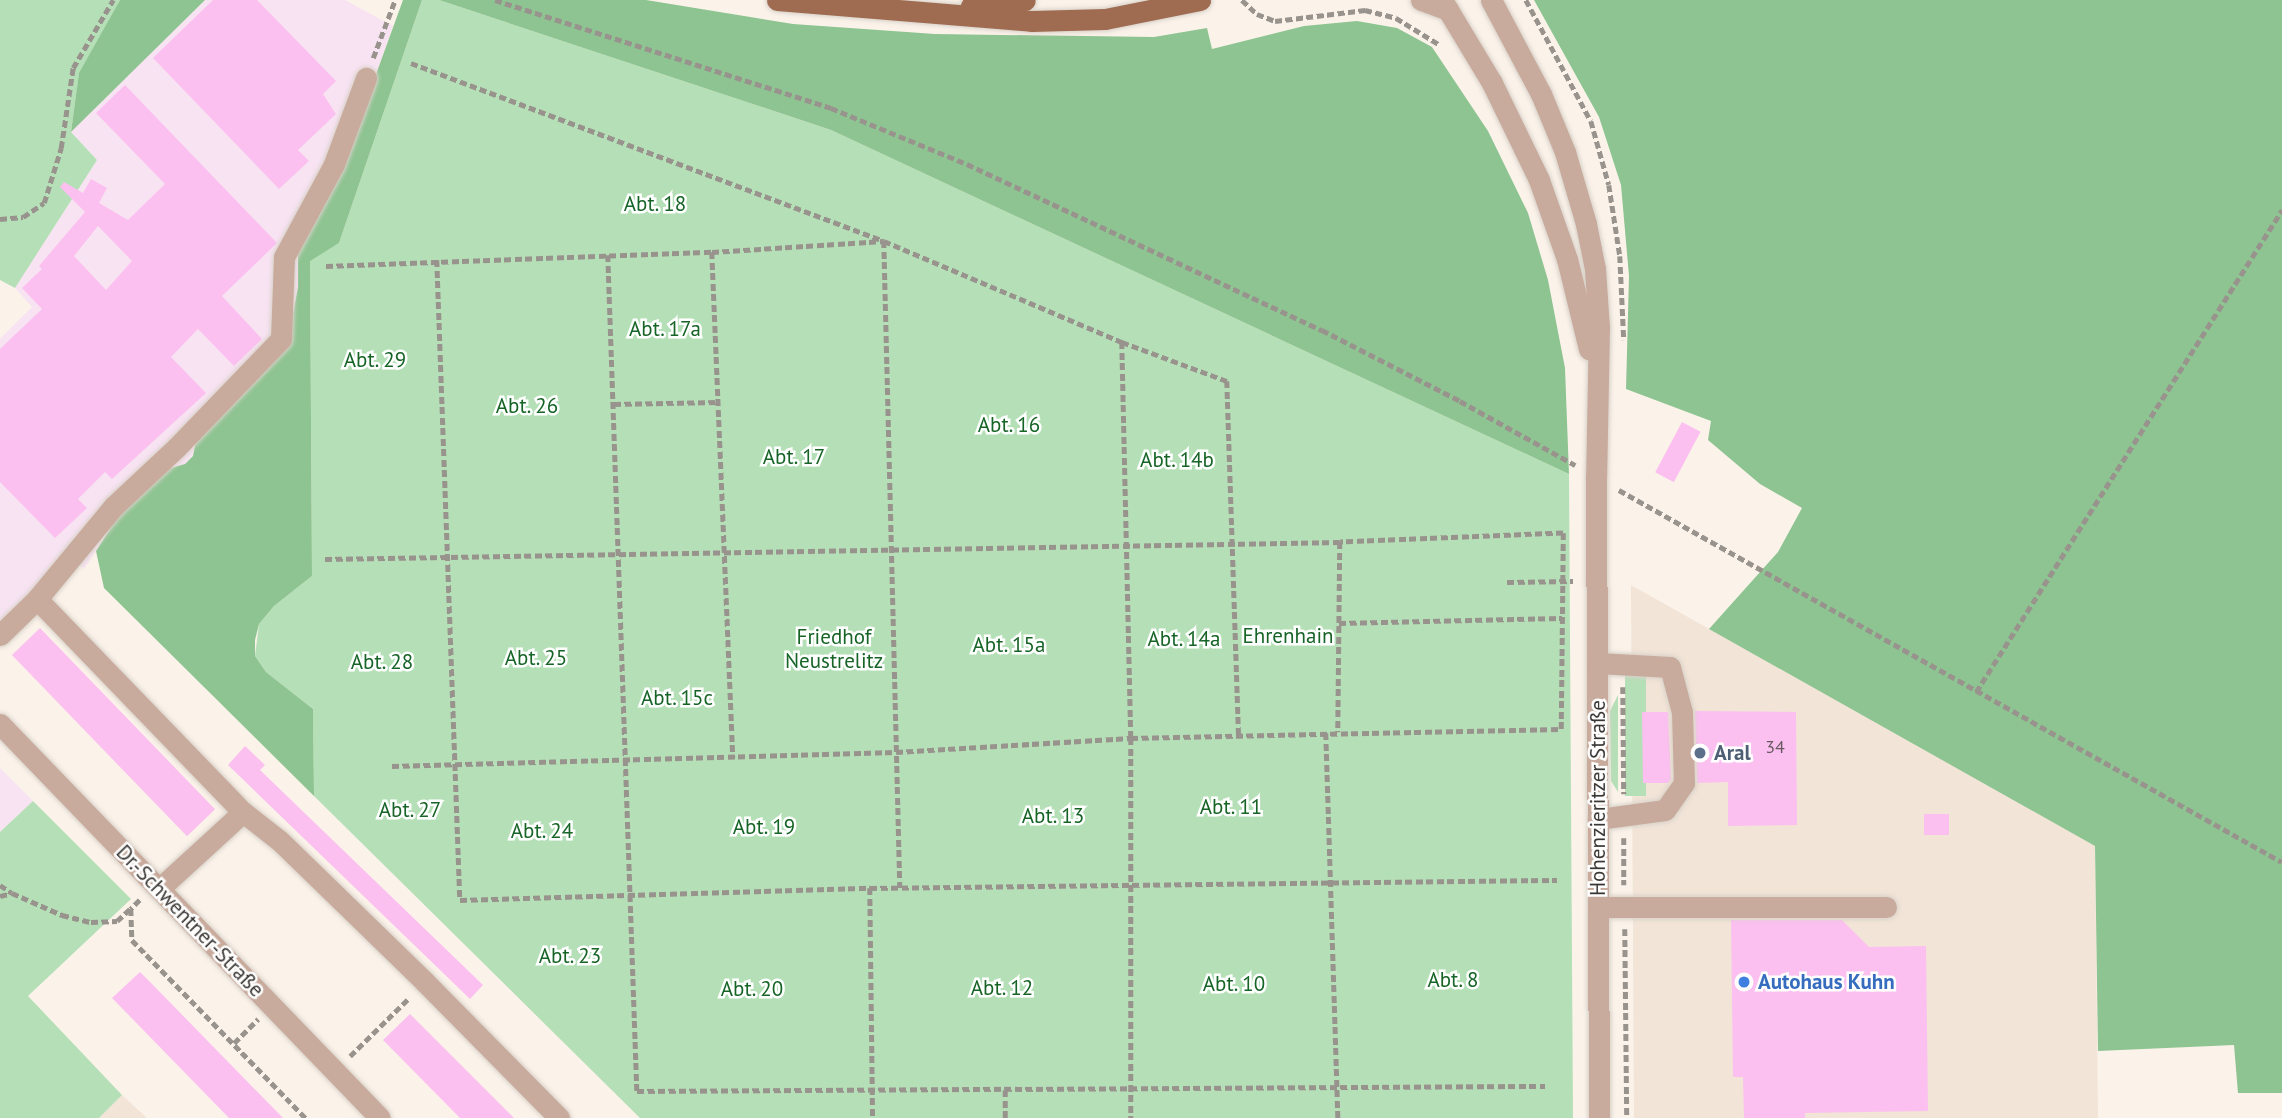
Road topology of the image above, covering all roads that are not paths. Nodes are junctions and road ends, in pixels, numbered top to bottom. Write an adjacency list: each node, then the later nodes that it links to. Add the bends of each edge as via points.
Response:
1 (777, 0): 7 (main road)
2 (1025, 0): 7 (main road)
3 (1200, 0): 7 (main road, via 1093,19 1031,21)
4 (1420, 0): 6 (street)
5 (1491, 0): 9 (street, Hohenzieritzer Straße, via 1565,152 1586,224 1599,327)
6 (1445, 5): 9 (street, Hohenzieritzer Straße, via 1492,83 1539,180 1567,259 1589,341)
7 (927, 11)
8 (366, 78): 10 (street, via 334,164 284,257 281,339 114,506)
9 (1596, 477): 12 (street, Hohenzieritzer Straße)
10 (37, 599): 11 (street); 14 (street)
11 (0, 635)
12 (1598, 663): 15 (street, Hohenzieritzer Straße); 15 (street, via 1670,667 1682,712 1684,783 1664,810)
13 (0, 724): 16 (street, Dr.-Schwentner-Straße)
14 (243, 811): 16 (street); 20 (street, via 425,982)
15 (1598, 819): 17 (street, Hohenzieritzer Straße)
16 (160, 888): 19 (street, Dr.-Schwentner-Straße)
17 (1599, 907): 18 (street); 21 (street, Hohenzieritzer Straße)
18 (1886, 907)
19 (380, 1118)
20 (559, 1118)
21 (1600, 1118)

